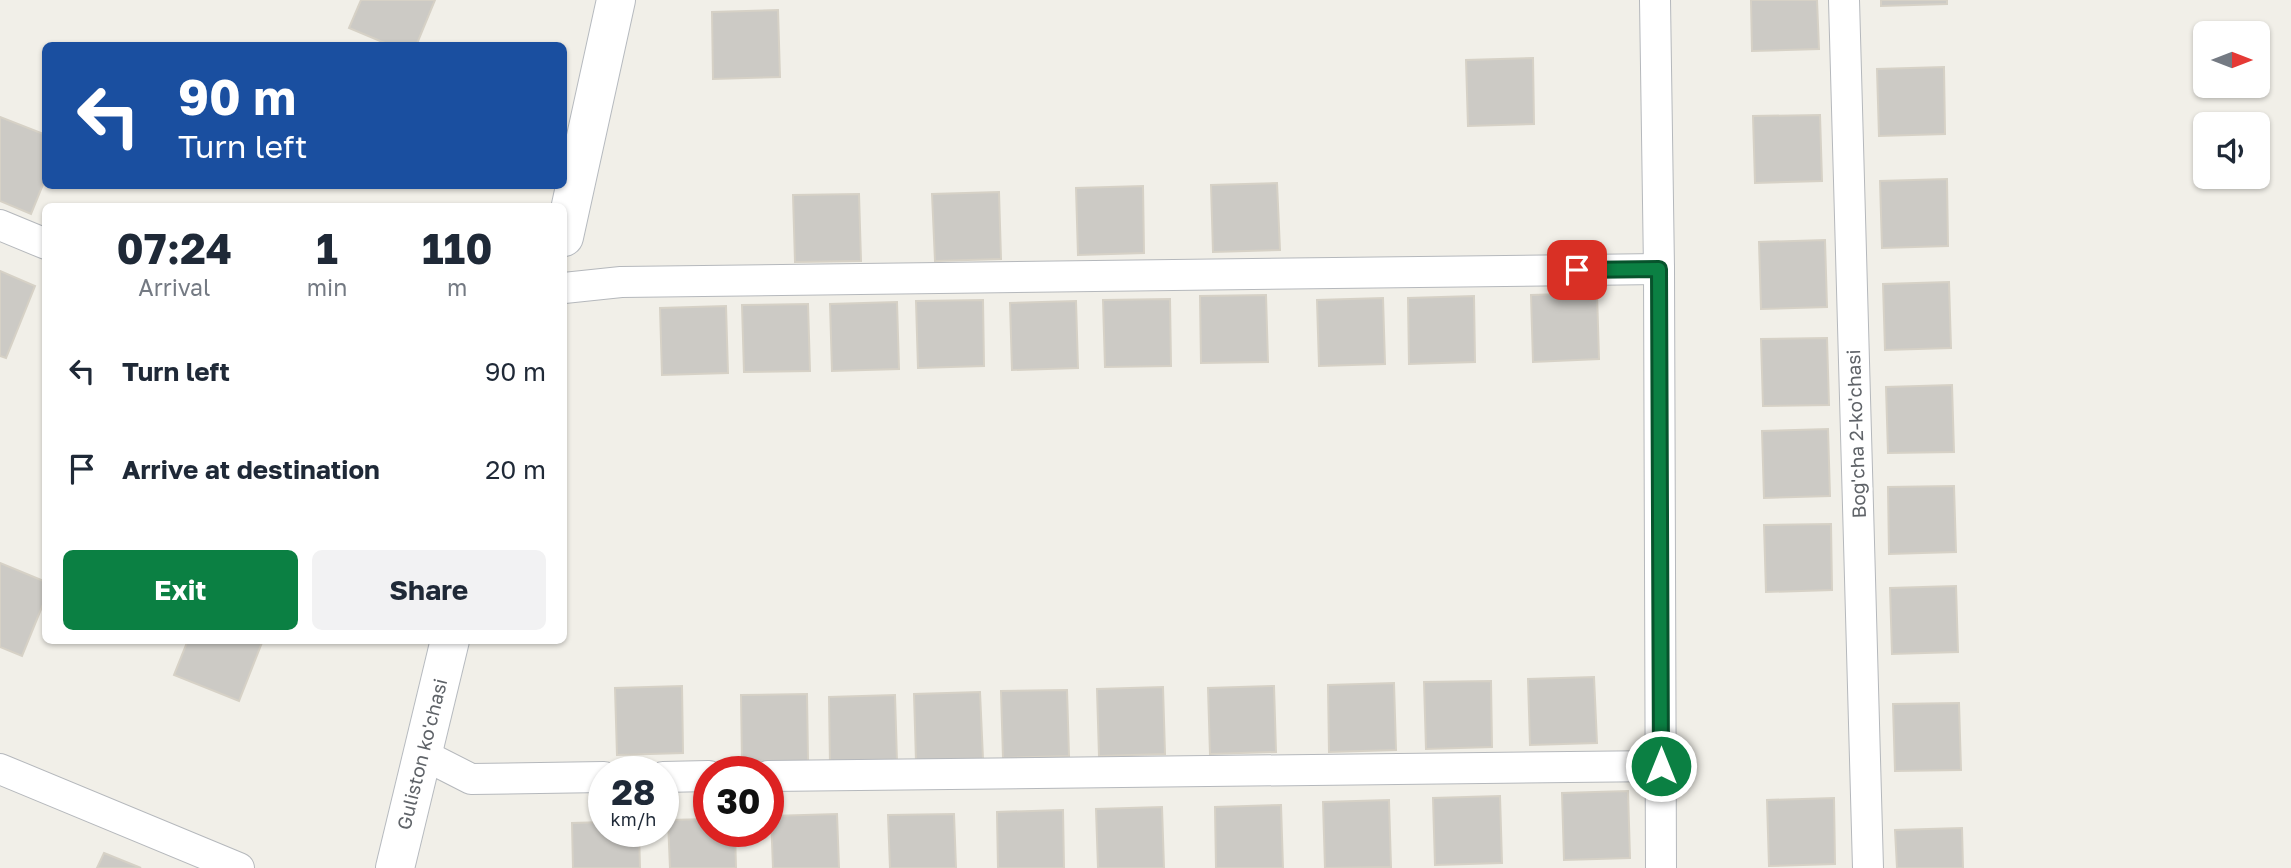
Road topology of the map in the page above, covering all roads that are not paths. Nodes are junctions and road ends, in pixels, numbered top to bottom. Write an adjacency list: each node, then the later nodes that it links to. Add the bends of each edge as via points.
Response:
1 (616, 0): 4 (main road)
2 (1655, 0): 7 (street)
3 (1844, 0): 18 (street, Bog'cha 2-ko'chasi)
4 (567, 223)
5 (0, 225): 6 (street)
6 (42, 242)
7 (1659, 269): 8 (street, via 621,282); 11 (street)
8 (567, 288)
9 (449, 644): 10 (main road, Guliston ko'chasi)
10 (422, 754): 14 (street, via 471,779); 16 (main road, Guliston ko'chasi)
11 (1661, 766): 13 (street); 17 (street)
12 (0, 769): 15 (street)
13 (784, 776)
14 (588, 777)
15 (239, 868)
16 (395, 868)
17 (1661, 868)
18 (1868, 868)

